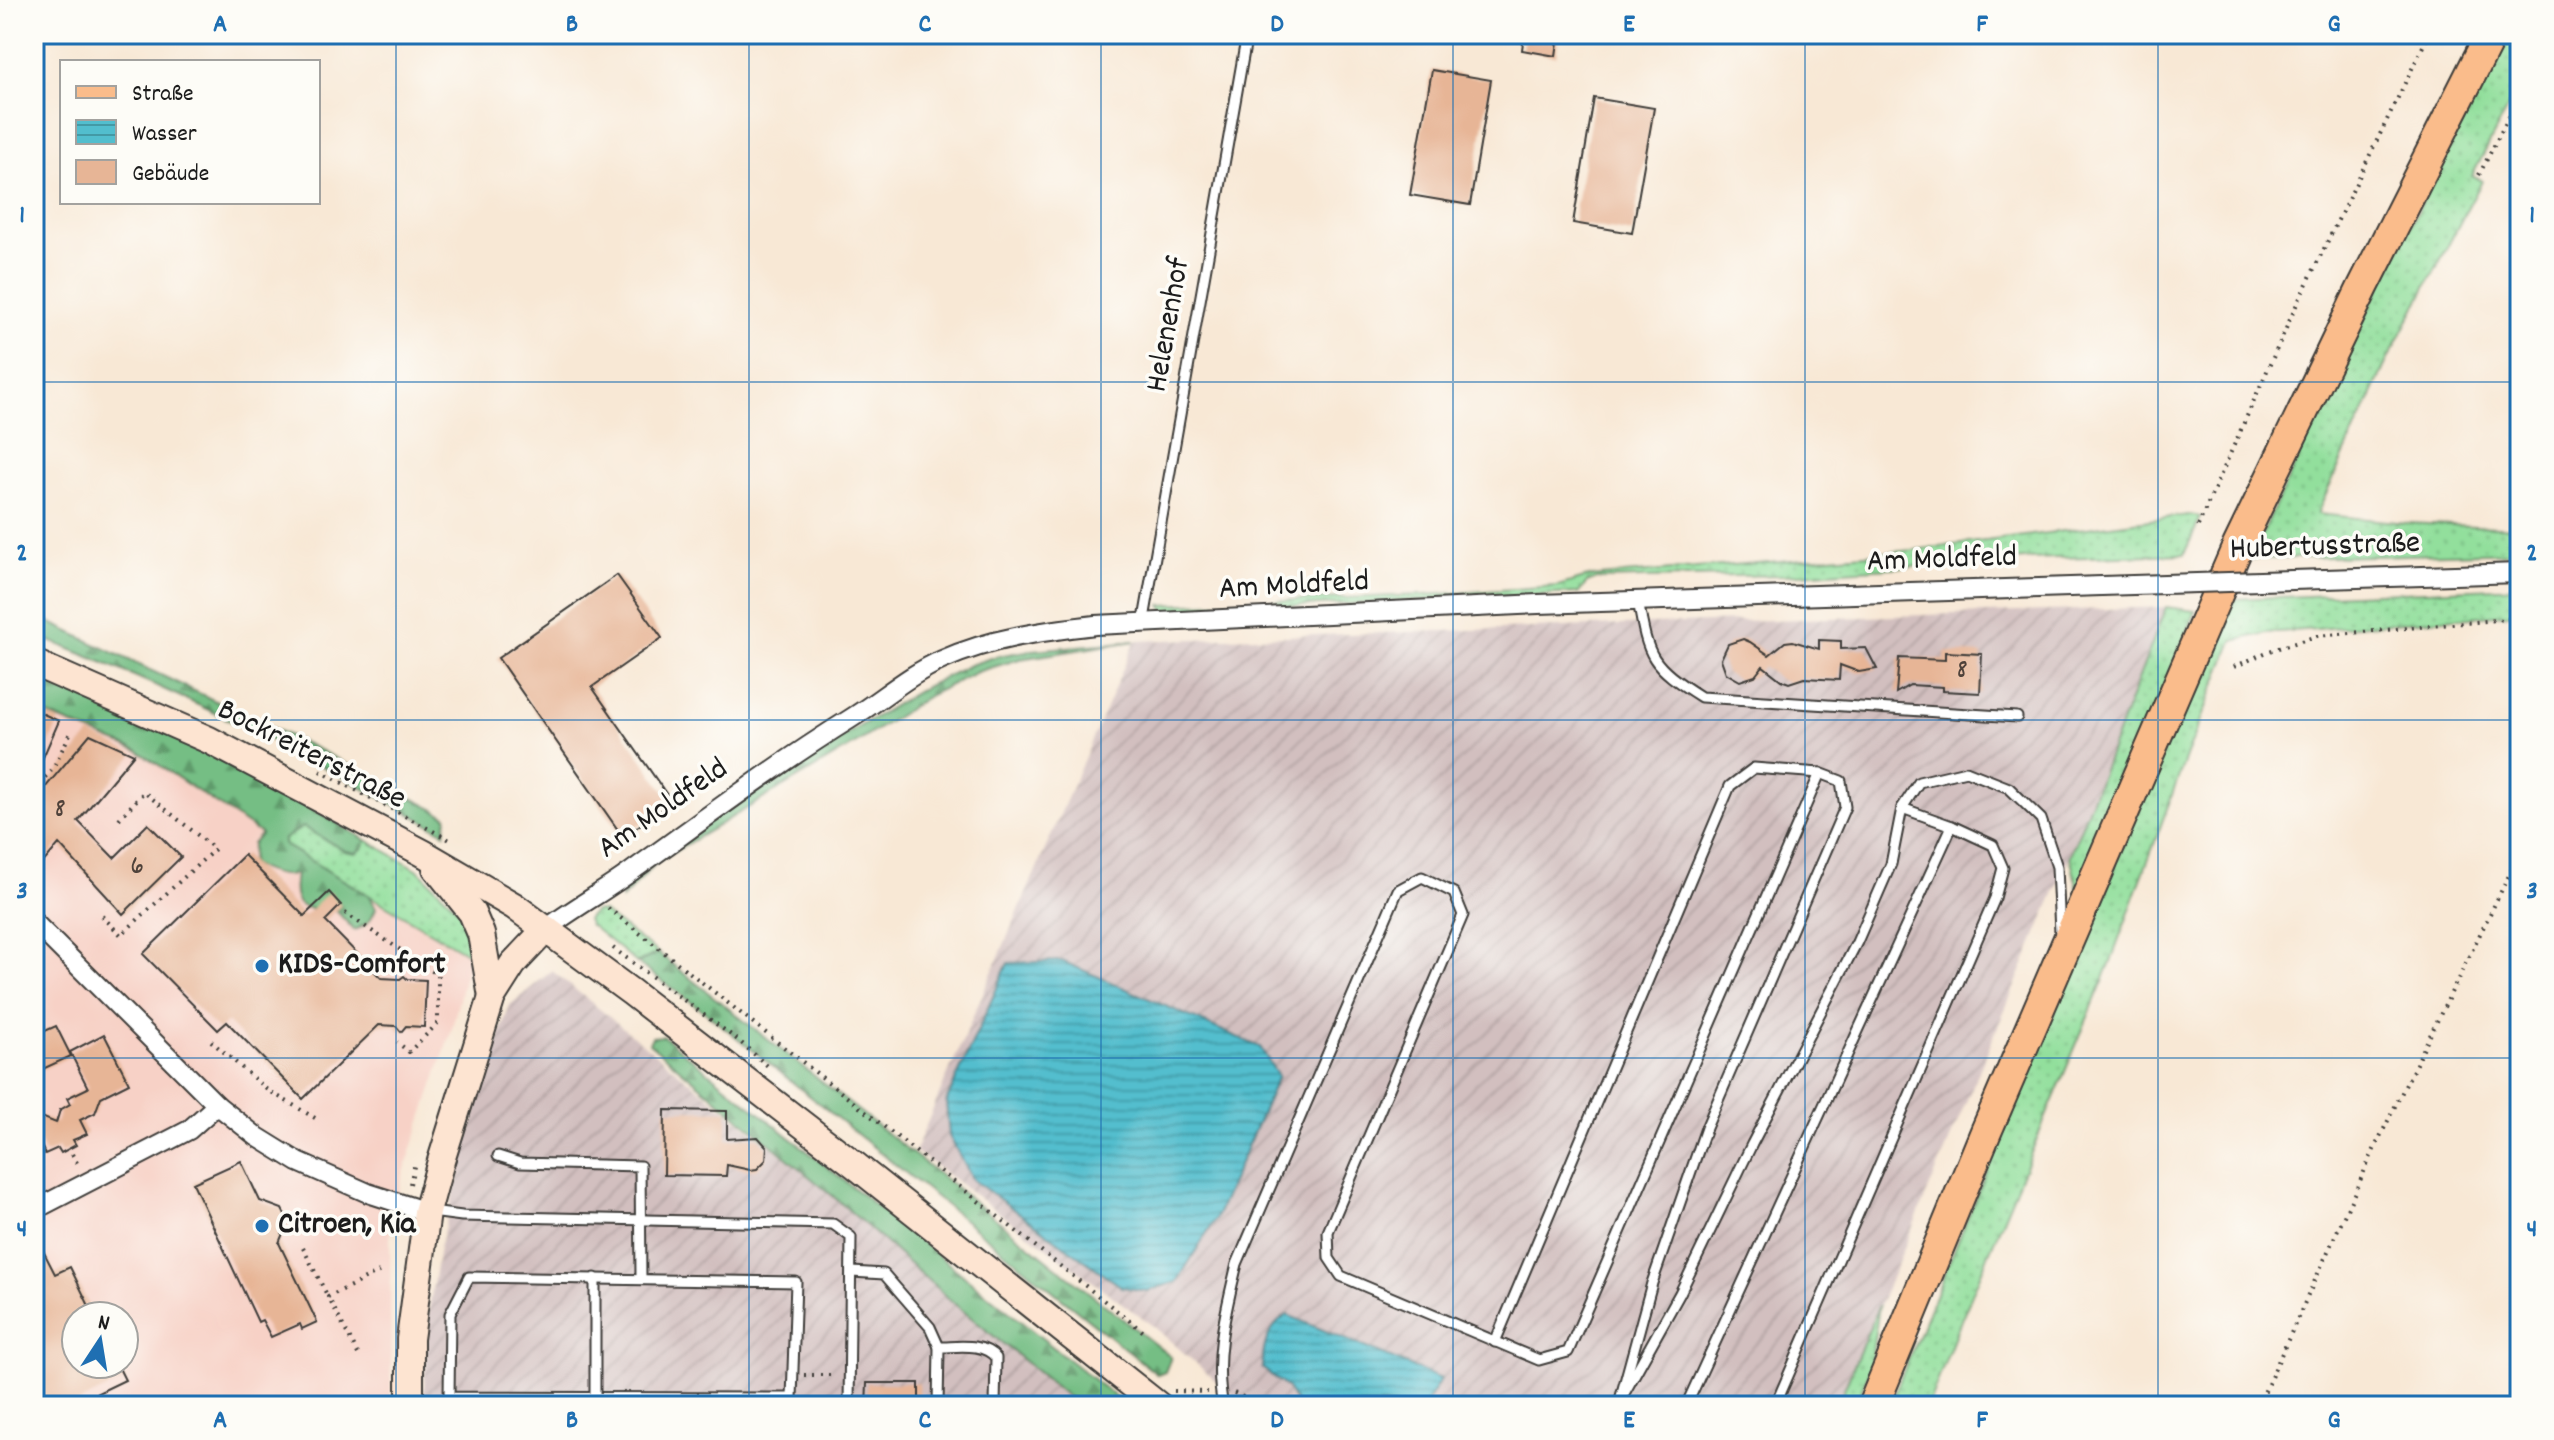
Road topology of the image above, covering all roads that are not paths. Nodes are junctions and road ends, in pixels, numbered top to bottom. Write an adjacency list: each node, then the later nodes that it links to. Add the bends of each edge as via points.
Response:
1 (1247, 34): 6 (lane, Helenenhof)
2 (2491, 34): 15 (main road, via 2238,546)
3 (2520, 573): 4 (street, Hubertusstraße, bridge)
4 (2133, 585): 5 (street, Am Moldfeld)
5 (1638, 600): 6 (street, Am Moldfeld); 8 (lane, via 1651,653 1665,674 1701,697)
6 (1143, 625): 14 (street, Am Moldfeld, via 1029,633 941,661 792,755)
7 (34, 663): 12 (main road, Bockreiterstraße, via 209,740)
8 (2017, 717)
9 (1820, 773): 25 (lane, via 1754,768 1730,786); 25 (lane, via 1568,1352 1539,1360); 28 (lane, via 1841,781 1845,807 1706,1128 1652,1283)
10 (1902, 808): 11 (lane); 15 (lane, via 1919,782 1966,771 2009,788 2041,819 2057,867 2060,927); 28 (lane, via 1891,864 1857,942)
11 (1952, 826): 35 (lane); 36 (lane, via 1993,845 2003,868 1995,898)
12 (423, 853): 14 (main road, Bockreiterstraße); 16 (main road, via 472,913)
13 (34, 922): 17 (street)
14 (546, 929): 16 (main road, via 513,964); 33 (main road, Bockreiterstraße)
15 (2055, 972): 37 (main road)
16 (492, 997): 20 (main road)
17 (217, 1105): 19 (street, via 189,1130); 20 (street, via 298,1162)
18 (498, 1156): 21 (lane, via 520,1163 640,1166)
19 (34, 1210)
20 (427, 1212): 21 (lane); 29 (main road, via 410,1339)
21 (640, 1220): 22 (lane, via 833,1224 851,1237); 24 (lane)
22 (852, 1272): 26 (lane, via 884,1274 930,1327); 30 (lane)
23 (595, 1278): 24 (lane); 27 (lane); 27 (lane, via 469,1277 450,1314 449,1397)
24 (641, 1278): 27 (lane, via 796,1282 792,1398)
25 (1495, 1342): 34 (lane, via 1341,1276 1329,1258 1328,1232 1463,915 1454,893 1422,877 1398,890 1237,1264 1223,1321)
26 (939, 1347): 31 (lane); 32 (lane, via 990,1350 996,1358)
27 (595, 1398)
28 (1619, 1403)
29 (410, 1406)
30 (849, 1406)
31 (938, 1406)
32 (995, 1406)
33 (1159, 1406)
34 (1223, 1406)
35 (1686, 1406)
36 (1775, 1406)
37 (1873, 1406)

